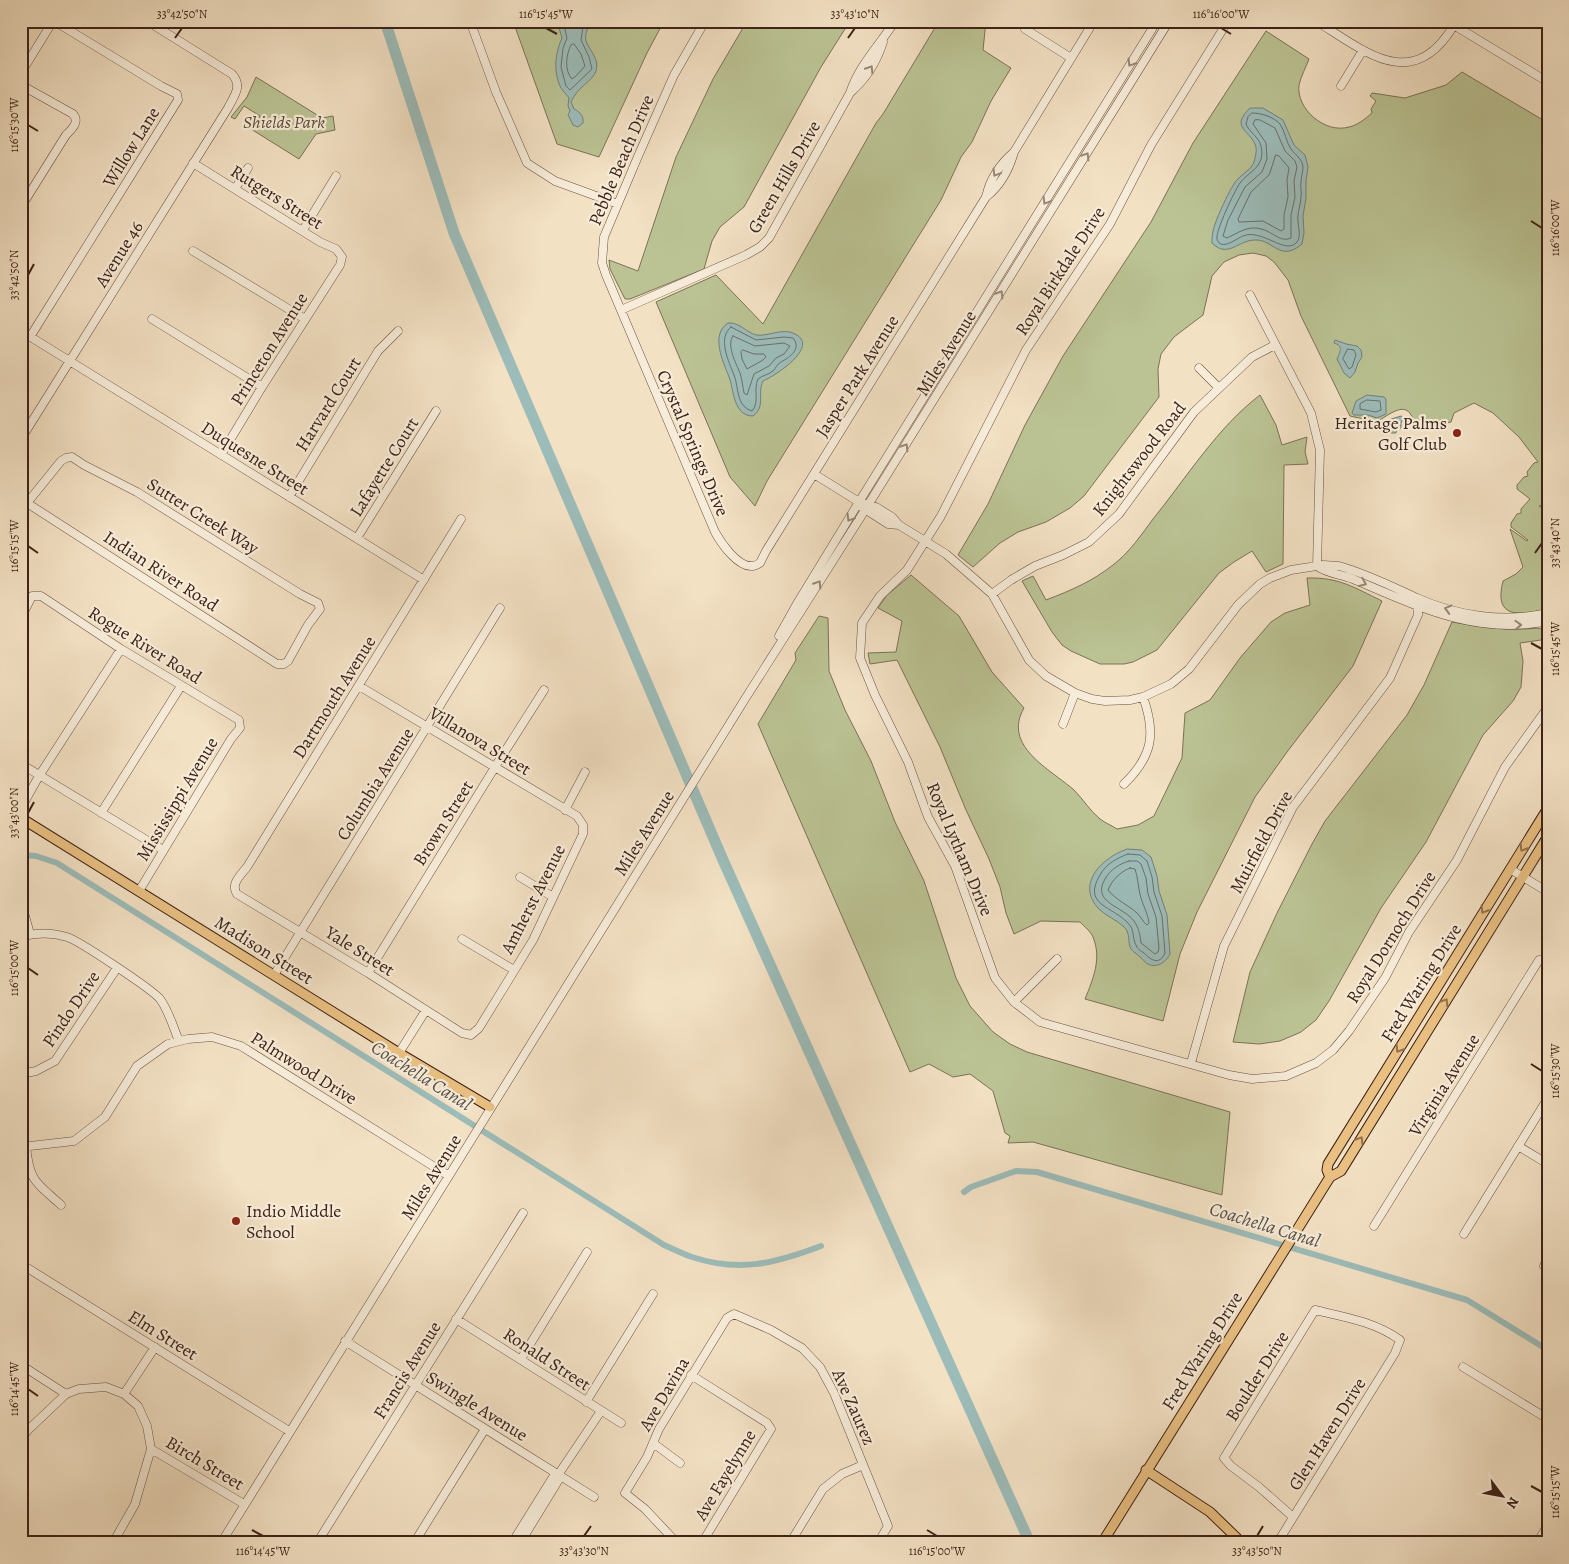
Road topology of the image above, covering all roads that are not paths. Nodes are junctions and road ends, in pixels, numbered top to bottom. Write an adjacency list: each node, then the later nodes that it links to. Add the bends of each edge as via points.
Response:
1 (53, 21): 17 (street); 36 (street, Willow Lane, via 173,91 178,97)
2 (147, 21): 21 (street, Avenue 46, via 229,72 238,82 235,96)
3 (470, 21): 25 (street, via 527,163 556,181)
4 (705, 21): 25 (street, Pebble Beach Drive, via 674,75)
5 (894, 21): 31 (street, Green Hills Drive, via 855,78 850,93 760,247)
6 (1094, 21): 16 (street, Jasper Park Avenue)
7 (1157, 21): 48 (street, Miles Avenue, one-way to 48)
8 (1169, 21): 50 (street, Miles Avenue, one-way to 8)
9 (1228, 21): 53 (street, Royal Birkdale Drive, via 1151,145 1110,224 1026,350 958,485)
10 (1316, 21): 15 (street)
11 (1544, 21): 13 (main road)
12 (1451, 23): 15 (street, via 1446,38 1437,48 1409,62 1390,62); 18 (street)
13 (1548, 23)
14 (1025, 30): 16 (street)
15 (1363, 50): 20 (street)
16 (1071, 58): 45 (street, Jasper Park Avenue, via 1014,152 1003,162 988,186 986,197)
17 (21, 73)
18 (1548, 82)
19 (21, 85): 26 (street, via 72,114 76,121)
20 (1341, 86)
21 (193, 163): 24 (street, Rutgers Street); 38 (street, Avenue 46)
22 (248, 168): 24 (street)
23 (336, 176): 27 (street)
24 (235, 189): 27 (street, Rutgers Street)
25 (618, 204): 31 (street, Pebble Beach Drive, via 604,237 602,263)
26 (21, 208)
27 (303, 230): 29 (street, Rutgers Street, via 336,250)
28 (193, 251): 33 (street)
29 (342, 259): 33 (street, Princeton Avenue)
30 (1250, 295): 37 (street)
31 (623, 313): 55 (street, Crystal Springs Drive, via 714,532 731,554 742,564)
32 (152, 319): 40 (street)
33 (305, 319): 40 (street, Princeton Avenue)
34 (21, 331): 36 (street, Duquesne Street)
35 (398, 331): 47 (street, Harvard Court, via 378,352)
36 (30, 337): 38 (street, Duquesne Street)
37 (1275, 345): 41 (street, Knightswood Road, via 1252,358); 54 (street, via 1311,413 1320,450)
38 (69, 361): 43 (street, Avenue 46); 44 (street, Duquesne Street)
39 (1199, 368): 41 (street)
40 (262, 387): 44 (street, Princeton Avenue)
41 (1219, 388): 57 (street, Knightswood Road, via 1194,412 1119,514 1089,542 1035,566)
42 (436, 411): 52 (street, Lafayette Court)
43 (21, 439)
44 (221, 455): 47 (street, Duquesne Street)
45 (814, 474): 48 (street); 55 (street, Jasper Park Avenue, via 760,563)
46 (21, 494): 49 (street)
47 (288, 497): 52 (street, Duquesne Street)
48 (859, 502): 50 (street); 70 (street, Miles Avenue, one-way to 70, via 798,602)
49 (24, 503): 64 (street, Indian River Road, via 273,662); 64 (street, Sutter Creek Way, via 61,461 69,457 76,459 137,492 315,601 319,606 318,613)
50 (867, 508): 53 (street, via 888,524 898,525); 70 (street, Miles Avenue, one-way to 50)
51 (461, 519): 56 (street, Dartmouth Avenue)
52 (356, 538): 56 (street, Duquesne Street)
53 (925, 542): 57 (street, via 946,554); 106 (street, Royal Lytham Drive, via 907,570 880,596 862,623 860,658 908,762 928,817 955,866 995,978)
54 (1318, 566): 58 (street); 69 (street, via 1291,570 1260,584 1238,605 1189,669 1171,684)
55 (752, 567)
56 (424, 580): 66 (street, Dartmouth Avenue)
57 (992, 594): 68 (street, via 1029,660 1046,676)
58 (1421, 606): 60 (street, one-way to 58, via 1497,618); 62 (street, one-way to 62, via 1458,620 1482,624 1520,625); 111 (street, Muirfield Drive, via 1390,678 1293,807 1224,946)
59 (500, 608): 74 (street, Columbia Avenue)
60 (1548, 613)
61 (21, 618): 63 (street, Rogue River Road, via 32,596 38,595)
62 (1548, 621)
63 (121, 649): 65 (street, Rogue River Road); 78 (street)
64 (284, 664)
65 (181, 686): 72 (street, Rogue River Road, via 237,718); 83 (street)
66 (359, 686): 74 (street, Villanova Street); 92 (street, Dartmouth Avenue, via 235,882)
67 (544, 690): 76 (street, Brown Street)
68 (1075, 693): 69 (street, via 1106,702); 73 (street)
69 (1143, 697): 79 (street, via 1151,724 1150,740 1136,773)
70 (745, 699): 114 (street, Miles Avenue)
71 (1548, 707): 111 (street, Royal Dornoch Drive, via 1505,767 1457,860 1409,932 1385,978 1333,1050 1316,1064 1286,1076 1252,1079)
72 (240, 724): 87 (street, Mississippi Avenue)
73 (1063, 724)
74 (427, 727): 76 (street, Villanova Street); 96 (street, Columbia Avenue)
75 (21, 764): 78 (street)
76 (495, 767): 82 (street, Villanova Street); 104 (street, Brown Street)
77 (585, 772): 82 (street)
78 (39, 776): 80 (street); 83 (street)
79 (1124, 784)
80 (21, 808)
81 (1548, 808): 88 (main road, Fred Waring Drive, one-way to 88)
82 (565, 810): 85 (street, Villanova Street, via 582,820)
83 (101, 813): 87 (street)
84 (21, 818): 91 (main road, Madison Street)
85 (583, 825): 94 (street, Amherst Avenue, via 583,834)
86 (1548, 836): 90 (main road, Fred Waring Drive)
87 (163, 850): 91 (street, Mississippi Avenue)
88 (1510, 869): 90 (street); 119 (main road, Fred Waring Drive, one-way to 119, via 1328,1164)
89 (520, 877): 94 (street)
90 (1522, 877): 93 (street); 119 (main road, Fred Waring Drive, one-way to 90, via 1341,1171)
91 (139, 891): 105 (main road, Madison Street)
92 (235, 891): 96 (street, Yale Street)
93 (1548, 892)
94 (554, 897): 103 (street, Amherst Avenue)
95 (25, 916): 97 (street)
96 (301, 932): 104 (street, Yale Street); 105 (street, Columbia Avenue)
97 (30, 934): 98 (street); 102 (street, via 52,933 69,938)
98 (21, 937)
99 (462, 939): 103 (street)
100 (1057, 959): 106 (street)
101 (1548, 960): 122 (street, Virginia Avenue, via 1539,960)
102 (117, 968): 109 (street, via 159,998); 112 (street, Pindo Drive, via 55,1061 36,1072)
103 (514, 970): 108 (street, Amherst Avenue, via 479,1028)
104 (368, 973): 107 (street, Yale Street)
105 (274, 975): 110 (main road, Madison Street)
106 (1014, 1002): 111 (street, Royal Lytham Drive, via 1040,1022)
107 (426, 1010): 108 (street, Yale Street, via 462,1033); 110 (street)
108 (471, 1035)
109 (179, 1041): 116 (street, Palmwood Drive, via 168,1044 137,1066 105,1117 74,1140); 118 (street, Palmwood Drive, via 212,1036 242,1046)
110 (399, 1053): 114 (main road, Madison Street)
111 (1191, 1063)
112 (21, 1074)
113 (1548, 1098): 115 (street)
114 (490, 1108): 118 (street, Miles Avenue)
115 (1518, 1146): 117 (street); 123 (street)
116 (24, 1147): 120 (street, via 33,1180)
117 (1548, 1164)
118 (449, 1176): 132 (street, Miles Avenue)
119 (1330, 1177): 152 (main road, Fred Waring Drive)
120 (61, 1205)
121 (523, 1213): 131 (street, Francis Avenue)
122 (1374, 1226)
123 (1464, 1234)
124 (587, 1252): 134 (street)
125 (1548, 1257): 127 (street)
126 (21, 1264): 133 (street, Elm Street)
127 (1546, 1268)
128 (653, 1294): 141 (street)
129 (1315, 1310): 156 (street, Boulder Drive, via 1224,1458); 156 (street, Glen Haven Drive, via 1359,1320 1400,1340)
130 (734, 1314): 137 (street, Ave Davina, via 727,1318); 151 (street, Ave Zaurez, via 802,1348 820,1367)
131 (456, 1319): 134 (street, Ronald Street); 138 (street, Francis Avenue)
132 (345, 1341): 138 (street, Swingle Avenue); 146 (street, Miles Avenue)
133 (155, 1348): 140 (street); 146 (street, Elm Street)
134 (521, 1359): 141 (street, Ronald Street)
135 (21, 1365): 139 (street)
136 (1463, 1367): 143 (street)
137 (691, 1375): 148 (street, Ave Davina); 165 (street, Ave Fayelynne, via 767,1422 770,1430)
138 (415, 1385): 145 (street, Swingle Avenue); 160 (street, Francis Avenue)
139 (66, 1394): 140 (street, via 79,1389 106,1387); 147 (street)
140 (124, 1394): 149 (street, via 138,1406)
141 (586, 1402): 142 (street, Ronald Street)
142 (601, 1411): 144 (street, Ronald Street); 153 (street)
143 (1548, 1419)
144 (622, 1423)
145 (485, 1429): 153 (street, Swingle Avenue); 161 (street)
146 (290, 1431): 155 (street, Miles Avenue)
147 (21, 1439)
148 (653, 1443): 150 (street); 164 (street, Ave Davina, via 625,1493)
149 (152, 1449): 155 (street, Birch Street); 158 (street, via 134,1504)
150 (680, 1463)
151 (863, 1465): 166 (street, via 842,1474 823,1489); 167 (street, Ave Zaurez, via 888,1526)
152 (1146, 1470): 168 (main road, Fred Waring Drive); 169 (main road, via 1210,1512)
153 (558, 1476): 154 (street, Swingle Avenue); 162 (street, via 553,1477); 163 (street)
154 (594, 1497)
155 (244, 1504): 159 (street, Miles Avenue)
156 (1293, 1517): 170 (street, Glen Haven Drive)
157 (1548, 1525): 171 (street)
158 (113, 1543)
159 (221, 1543)
160 (317, 1543)
161 (414, 1543)
162 (512, 1543)
163 (520, 1543)
164 (677, 1543)
165 (702, 1543)
166 (790, 1543)
167 (878, 1543)
168 (1102, 1543)
169 (1242, 1543)
170 (1275, 1543)
171 (1537, 1543)

